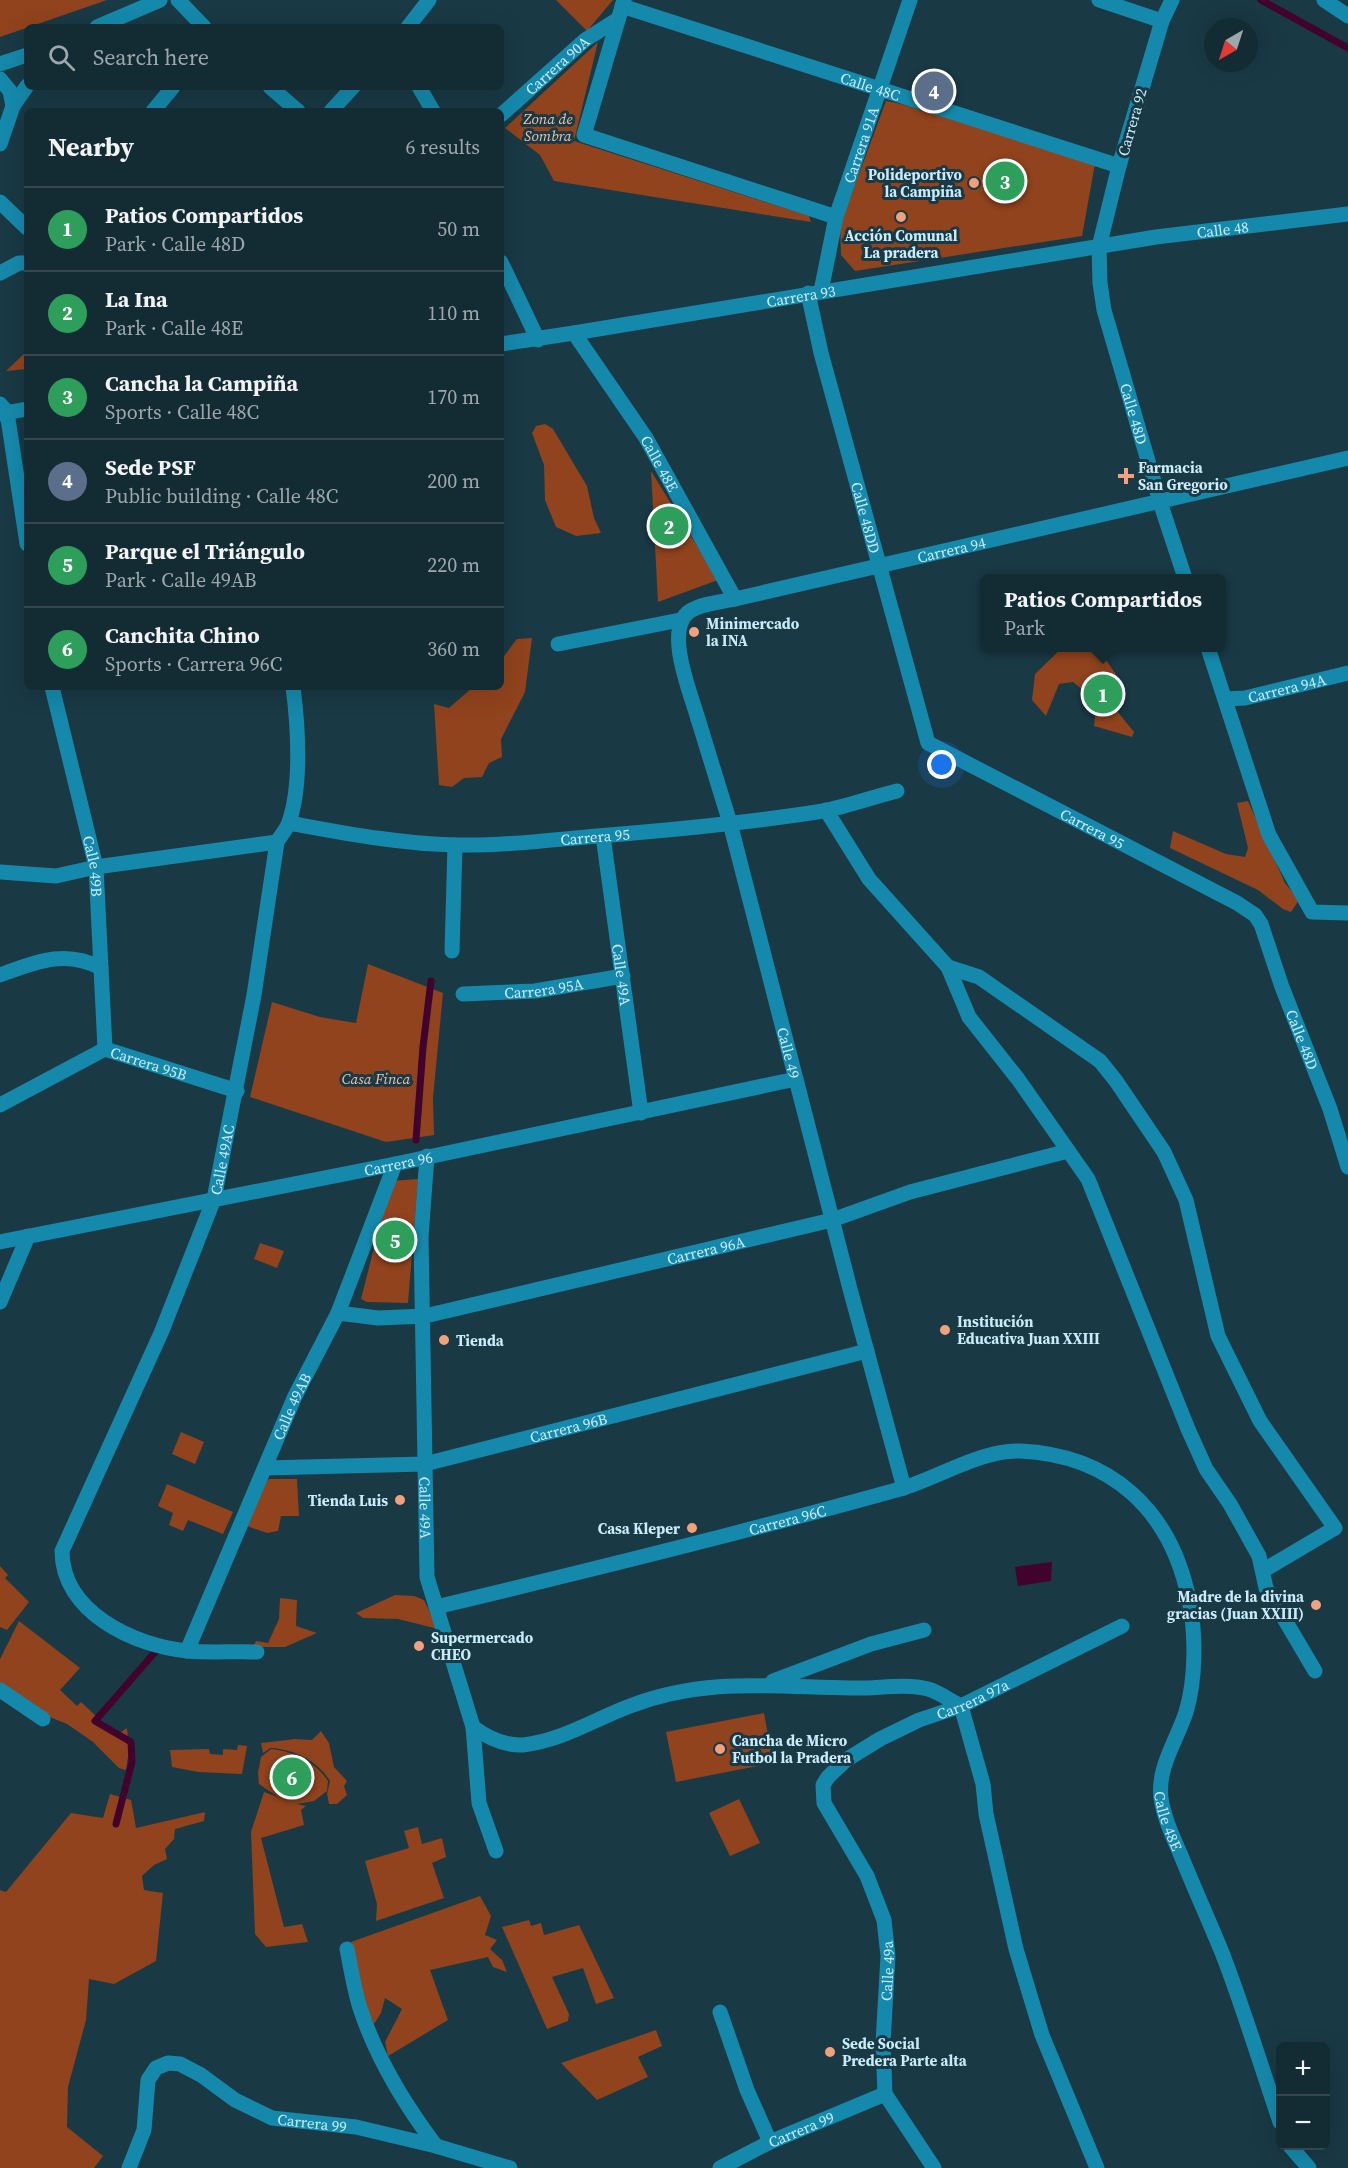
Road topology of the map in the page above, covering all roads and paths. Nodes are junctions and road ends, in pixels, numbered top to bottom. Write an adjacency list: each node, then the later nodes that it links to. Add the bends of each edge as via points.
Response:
1 (160, 0): 11 (street)
2 (178, 0): 12 (street)
3 (429, 0): 13 (street)
4 (910, 0): 17 (street, Carrera 91A)
5 (1099, 0): 10 (street)
6 (1172, 0): 10 (street, Carrera 92)
7 (1324, 0): 9 (street)
8 (621, 8): 17 (street, Calle 48C); 28 (street, Carrera 90A); 33 (street, Carrera 90A, via 584,135)
9 (1348, 16)
10 (1162, 21): 30 (street, Carrera 92)
11 (105, 24)
12 (201, 24)
13 (410, 24)
14 (24, 56): 15 (street)
15 (0, 64)
16 (0, 79): 23 (street, via 10,91)
17 (880, 89): 30 (street, Calle 48C); 33 (street, Carrera 91A)
18 (24, 90): 23 (street)
19 (170, 90): 24 (street)
20 (274, 90): 25 (street)
21 (350, 90): 26 (street)
22 (421, 90): 27 (street)
23 (13, 106): 29 (street)
24 (156, 108)
25 (294, 108)
26 (334, 108)
27 (431, 108)
28 (504, 112)
29 (0, 144)
30 (1119, 166): 35 (street, Carrera 92)
31 (0, 202): 34 (street)
32 (1348, 214): 35 (street, Calle 48)
33 (836, 217): 39 (street, Carrera 91A)
34 (24, 225)
35 (1099, 247): 39 (street, Carrera 93); 46 (street, Calle 48D, via 1104,310)
36 (24, 263): 38 (street)
37 (504, 268): 41 (street)
38 (0, 273)
39 (814, 292): 40 (street, Carrera 93); 48 (street, Calle 48DD, via 838,417)
40 (574, 333): 41 (street, Carrera 93); 50 (street, Calle 48E, via 646,438)
41 (538, 340): 42 (street, Carrera 93)
42 (504, 344)
43 (24, 409): 44 (street)
44 (2, 410): 47 (street)
45 (1348, 458): 46 (street, Carrera 94)
46 (1160, 502): 48 (street, Carrera 94); 49 (street, Calle 48D)
47 (24, 528)
48 (881, 566): 50 (street, Carrera 94); 58 (street, Calle 48DD)
49 (1183, 574)
50 (735, 599): 51 (street, Carrera 94, via 703,606)
51 (680, 620): 52 (street, Carrera 94); 62 (street, Calle 49, via 679,649)
52 (558, 644)
53 (1209, 652): 57 (street)
54 (1348, 673): 57 (street, Carrera 94A, via 1245,698)
55 (53, 690): 66 (street, Calle 49B)
56 (293, 690): 61 (street, Calle 49AC, via 295,779)
57 (1225, 699): 68 (street, via 1269,835 1312,912)
58 (928, 743): 69 (street, Carrera 95)
59 (897, 790): 60 (street, Carrera 95)
60 (825, 810): 62 (street, Carrera 95); 71 (street, via 869,879)
61 (289, 823): 64 (street, Calle 49AC); 65 (street, Carrera 95, via 371,837)
62 (730, 823): 63 (street, Carrera 95); 77 (street, Calle 49)
63 (603, 836): 65 (street, Carrera 95); 74 (street, Calle 49A)
64 (277, 842): 66 (street); 78 (street, Calle 49AC)
65 (455, 845): 70 (street)
66 (96, 867): 67 (street, via 56,876); 72 (street, Calle 49B)
67 (0, 872)
68 (1348, 913)
69 (1255, 915): 84 (street, Calle 48D, via 1266,935)
70 (452, 951)
71 (948, 967): 81 (street, via 969,1017); 97 (street, via 979,976 1100,1061 1164,1152 1186,1200 1218,1336 1260,1421 1335,1528)
72 (101, 968): 73 (street, via 67,957); 76 (street, Calle 49B)
73 (0, 975)
74 (623, 976): 75 (street, Carrera 95A, via 535,991); 80 (street, Calle 49A)
75 (464, 994)
76 (105, 1049): 78 (street, Carrera 95B); 79 (street, Carrera 95B)
77 (796, 1079): 80 (street, Carrera 96); 86 (street, Calle 49)
78 (237, 1091): 85 (street, Calle 49AC)
79 (0, 1105)
80 (641, 1113): 82 (street, Carrera 96)
81 (1068, 1151): 86 (street, Carrera 96A, via 910,1192); 97 (street, via 1100,1203 1201,1459 1259,1556)
82 (427, 1156): 83 (street, Carrera 96); 91 (street, Calle 49A, via 421,1237)
83 (395, 1164): 85 (street, Carrera 96); 90 (street, Calle 49AB)
84 (1348, 1167)
85 (214, 1198): 87 (street, Carrera 96); 101 (street, Calle 49AC, via 161,1333 62,1551 62,1565 84,1604 106,1624 157,1645)
86 (832, 1221): 91 (street, Carrera 96A); 92 (street, Calle 49)
87 (28, 1236): 88 (street, Carrera 96); 89 (street)
88 (0, 1242)
89 (0, 1302)
90 (338, 1313): 91 (street, Carrera 96A, via 378,1318); 94 (street, Calle 49AB, via 295,1396)
91 (424, 1316): 93 (street, Calle 49A)
92 (867, 1351): 93 (street, Carrera 96B); 95 (street, Calle 49)
93 (425, 1464): 94 (street, Carrera 96B); 98 (street, Calle 49A, via 427,1577)
94 (265, 1468): 101 (street, Calle 49AB)
95 (904, 1488): 96 (street, Carrera 96C, via 1006,1451 1076,1460 1098,1468); 98 (street, Carrera 96C)
96 (1129, 1488): 114 (street, Calle 48E, via 1173,1549 1191,1613 1188,1698 1162,1771 1161,1799 1167,1823 1223,1955)
97 (1263, 1570): 103 (street, via 1266,1588)
98 (436, 1607): 108 (street, Calle 49A)
99 (1122, 1626): 106 (street, Carrera 97a)
100 (924, 1630): 104 (street, via 871,1644)
101 (186, 1651): 102 (street)
102 (257, 1652)
103 (1315, 1671)
104 (764, 1684): 106 (street, via 930,1689); 108 (street, via 728,1684 671,1695 521,1745 487,1737)
105 (0, 1690): 107 (street)
106 (961, 1706): 109 (street, Carrera 97a, via 918,1720 880,1739 846,1760); 122 (street, via 983,1784 1016,1949 1042,2035)
107 (43, 1719)
108 (473, 1727): 110 (street, Calle 49A, via 479,1803)
109 (828, 1777): 113 (street, Calle 49a, via 823,1785 824,1803 867,1876 884,1920 888,1956 883,2043)
110 (496, 1851)
111 (347, 1949): 116 (street, via 361,2009 383,2059 408,2109)
112 (720, 2012): 115 (street)
113 (885, 2094): 115 (street, Carrera 99); 121 (street)
114 (1276, 2108)
115 (770, 2142): 120 (street, Carrera 99)
116 (436, 2146): 118 (street, Carrera 99, via 356,2127 272,2118 236,2100 201,2075 180,2064 168,2063 156,2068 148,2080 144,2130); 119 (street, Carrera 99)
117 (1294, 2150): 123 (street)
118 (129, 2168)
119 (510, 2168)
120 (720, 2168)
121 (934, 2168)
122 (1097, 2168)
123 (1309, 2168)

